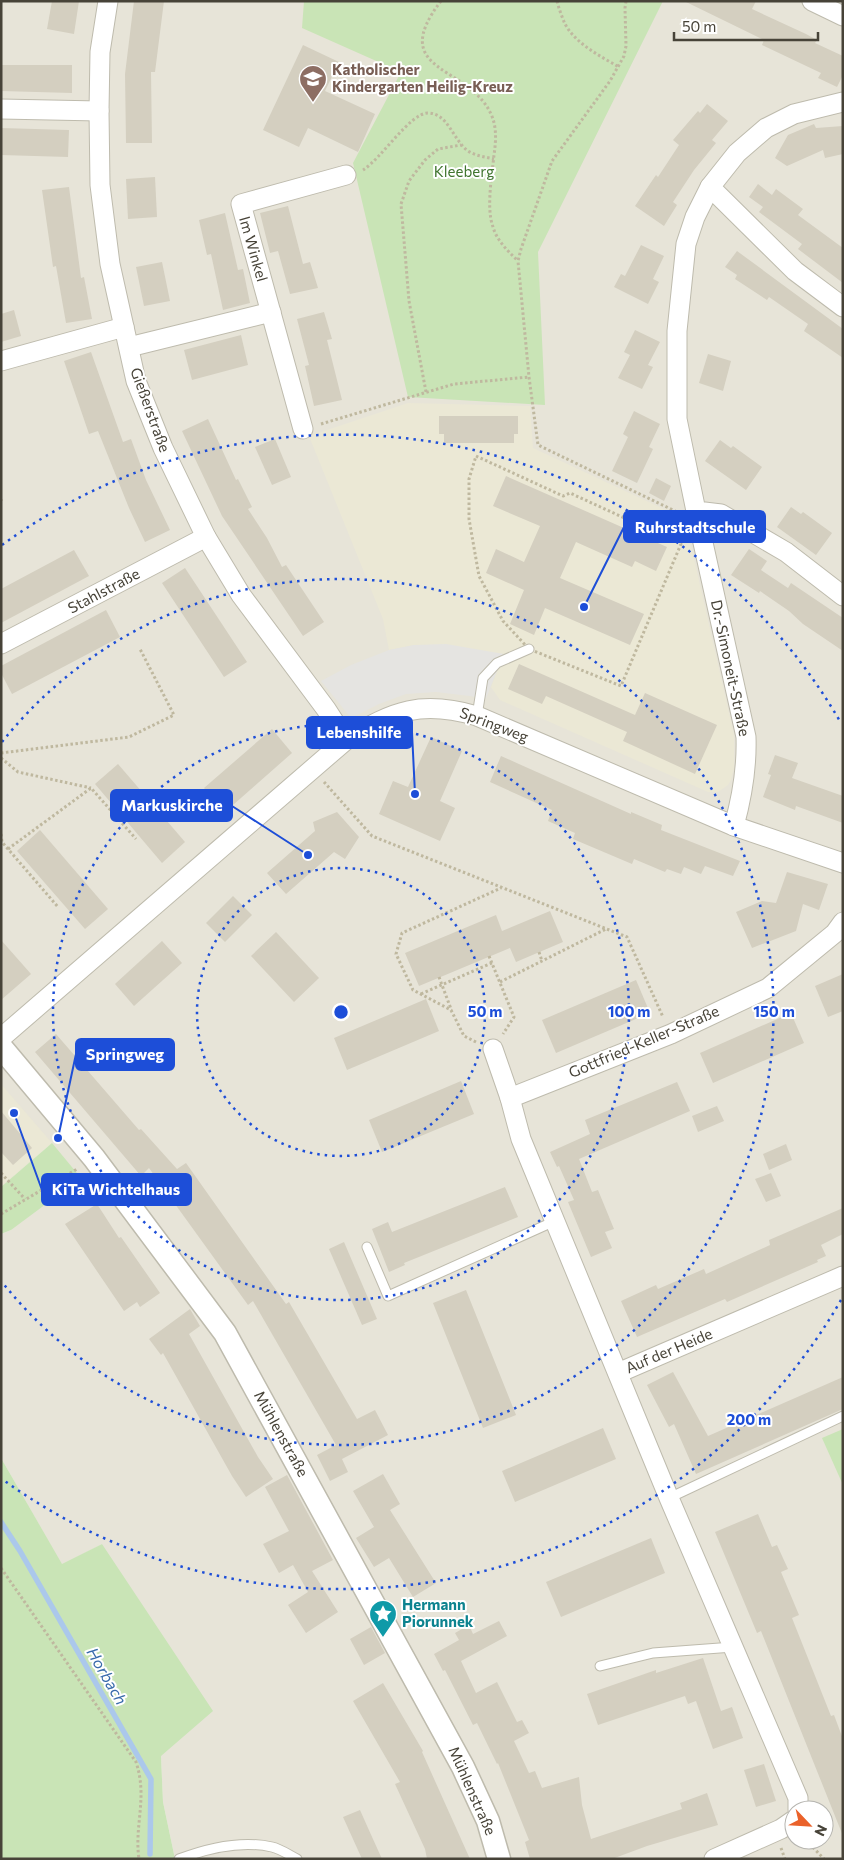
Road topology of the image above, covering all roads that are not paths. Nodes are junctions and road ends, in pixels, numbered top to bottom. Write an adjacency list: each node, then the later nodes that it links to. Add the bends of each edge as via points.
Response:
1 (108, 1): 6 (street, Gießerstraße, via 100,52)
2 (812, 1): 3 (street)
3 (843, 16)
4 (843, 102): 8 (street, Dr.-Simoneit-Straße, via 794,114 766,128 737,153)
5 (1, 109): 6 (street)
6 (99, 111): 11 (street, Gießerstraße, via 100,185 110,264)
7 (346, 175): 10 (street, Im Winkel, via 241,204)
8 (710, 187): 9 (street, via 795,272); 15 (street, Dr.-Simoneit-Straße, via 686,244 677,332 677,419)
9 (843, 307)
10 (271, 312): 12 (street); 14 (street, Im Winkel)
11 (124, 327): 12 (street, Gießerstraße); 13 (street)
12 (129, 347): 16 (street, Gießerstraße, via 136,381)
13 (1, 361)
14 (303, 429)
15 (697, 517): 17 (street, via 721,514 786,552); 22 (street, Dr.-Simoneit-Straße, via 746,738)
16 (206, 537): 18 (street, Stahlstraße); 21 (street, Gießerstraße, via 241,595 326,708)
17 (843, 596)
18 (1, 644)
19 (528, 649): 20 (lane, via 497,662 483,678)
20 (477, 716): 21 (street, Springweg, via 457,710 418,709 375,722); 22 (street, Springweg)
21 (346, 740): 25 (street, Springweg)
22 (734, 826): 23 (street, Springweg)
23 (843, 863)
24 (843, 922): 28 (street, Gottfried-Keller-Straße, via 835,933 768,988 671,1034)
25 (1, 1038)
26 (1, 1047): 41 (street, Mühlenstraße, via 94,1158 226,1333 463,1767 488,1821)
27 (493, 1049): 28 (street)
28 (510, 1098): 29 (street, via 521,1139)
29 (555, 1221): 30 (lane, via 388,1296); 32 (street)
30 (367, 1248)
31 (843, 1276): 32 (street, Auf der Heide)
32 (618, 1373): 34 (street, Auf der Heide)
33 (843, 1416): 34 (lane)
34 (669, 1498): 35 (street, Auf der Heide)
35 (733, 1647): 36 (lane, via 653,1653); 37 (street, Auf der Heide)
36 (600, 1666)
37 (798, 1800)
38 (784, 1827): 42 (street)
39 (179, 1859): 40 (lane, via 199,1851 251,1844 274,1847)
40 (297, 1859)
41 (499, 1859)
42 (714, 1859)

